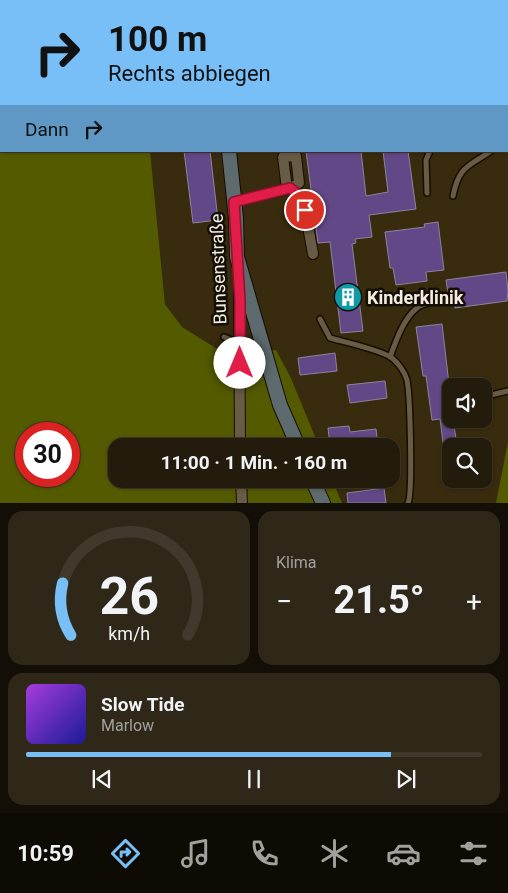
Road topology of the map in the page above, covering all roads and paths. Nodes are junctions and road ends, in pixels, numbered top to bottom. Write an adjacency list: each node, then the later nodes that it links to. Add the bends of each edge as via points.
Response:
1 (229, 152): 6 (street, Bunsenstraße)
2 (430, 152): 4 (lane, via 426,160)
3 (489, 152): 5 (lane, via 456,178)
4 (427, 193)
5 (452, 196)
6 (234, 202): 7 (street, via 289,188 300,196); 8 (street, Bunsenstraße)
7 (313, 254)
8 (237, 257): 12 (street, Bunsenstraße); 17 (street, via 280,405)
9 (436, 301): 13 (lane, via 417,307 403,326)
10 (320, 319): 13 (lane, via 330,338)
11 (224, 336): 12 (lane)
12 (240, 343): 16 (street, Bunsenstraße)
13 (390, 357): 22 (lane, via 407,381)
14 (508, 391): 15 (lane)
15 (492, 395)
16 (240, 438)
17 (294, 438)
18 (241, 488): 20 (street)
19 (316, 488): 21 (street)
20 (242, 503)
21 (323, 503)
22 (408, 503)

